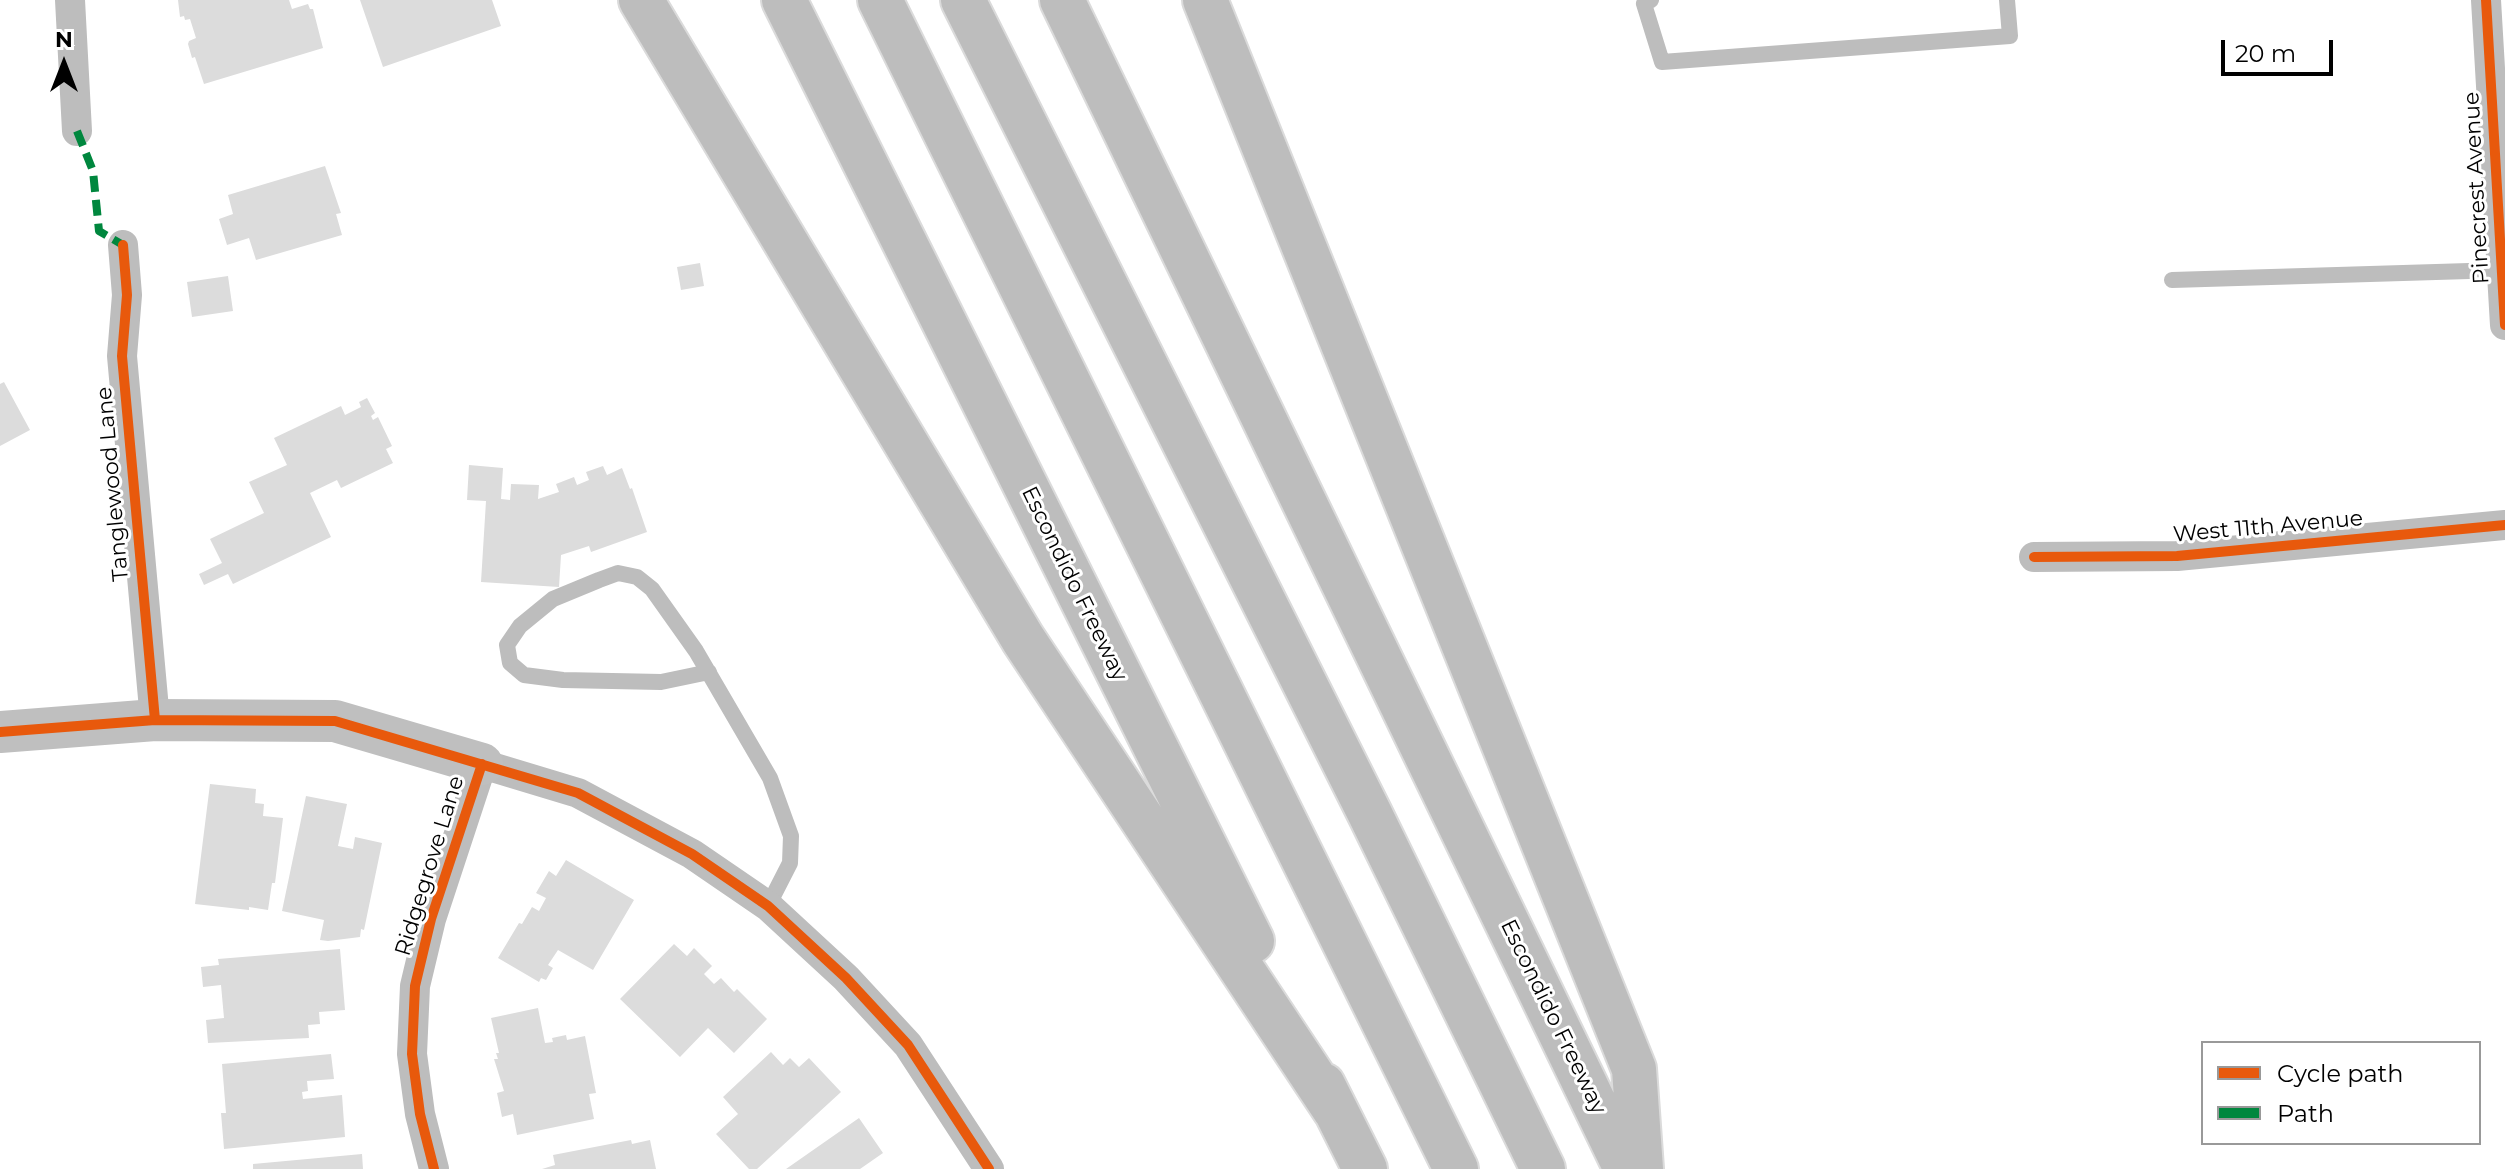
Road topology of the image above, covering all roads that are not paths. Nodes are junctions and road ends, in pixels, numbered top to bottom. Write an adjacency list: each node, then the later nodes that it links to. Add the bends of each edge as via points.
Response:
1 (70, 0): 11 (street)
2 (641, 0): 23 (highway, via 1023,639)
3 (784, 0): 23 (highway, Escondido Freeway)
4 (880, 0): 27 (highway)
5 (963, 0): 28 (highway)
6 (1062, 0): 29 (highway, Escondido Freeway)
7 (1205, 0): 30 (highway, via 1634,1069)
8 (1651, 0): 9 (lane, via 1644,4 1662,62 2010,36)
9 (2007, 0)
10 (2486, 0): 13 (street, Pinecrest Avenue)
11 (77, 131)
12 (123, 245): 19 (street, Tanglewood Lane, via 127,295 122,356)
13 (2502, 270): 14 (lane); 15 (street, Pinecrest Avenue)
14 (2172, 280)
15 (2505, 325)
16 (2505, 525): 17 (street, West 11th Avenue, via 2177,556)
17 (2034, 557)
18 (709, 672): 18 (lane, via 652,589 637,577 618,573 553,599 520,626 507,645 510,663 524,675 661,682); 22 (lane, via 770,778 791,836 790,863)
19 (155, 720): 20 (street); 21 (street, via 335,721)
20 (0, 732)
21 (482, 764): 22 (street, via 578,793 692,854); 24 (street, Ridgegrove Lane, via 431,919 415,986 412,1054)
22 (768, 906): 25 (street, via 908,1045)
23 (1335, 1110): 26 (highway, Escondido Freeway)
24 (434, 1169)
25 (989, 1169)
26 (1365, 1169)
27 (1456, 1169)
28 (1543, 1169)
29 (1626, 1169)
30 (1641, 1169)

